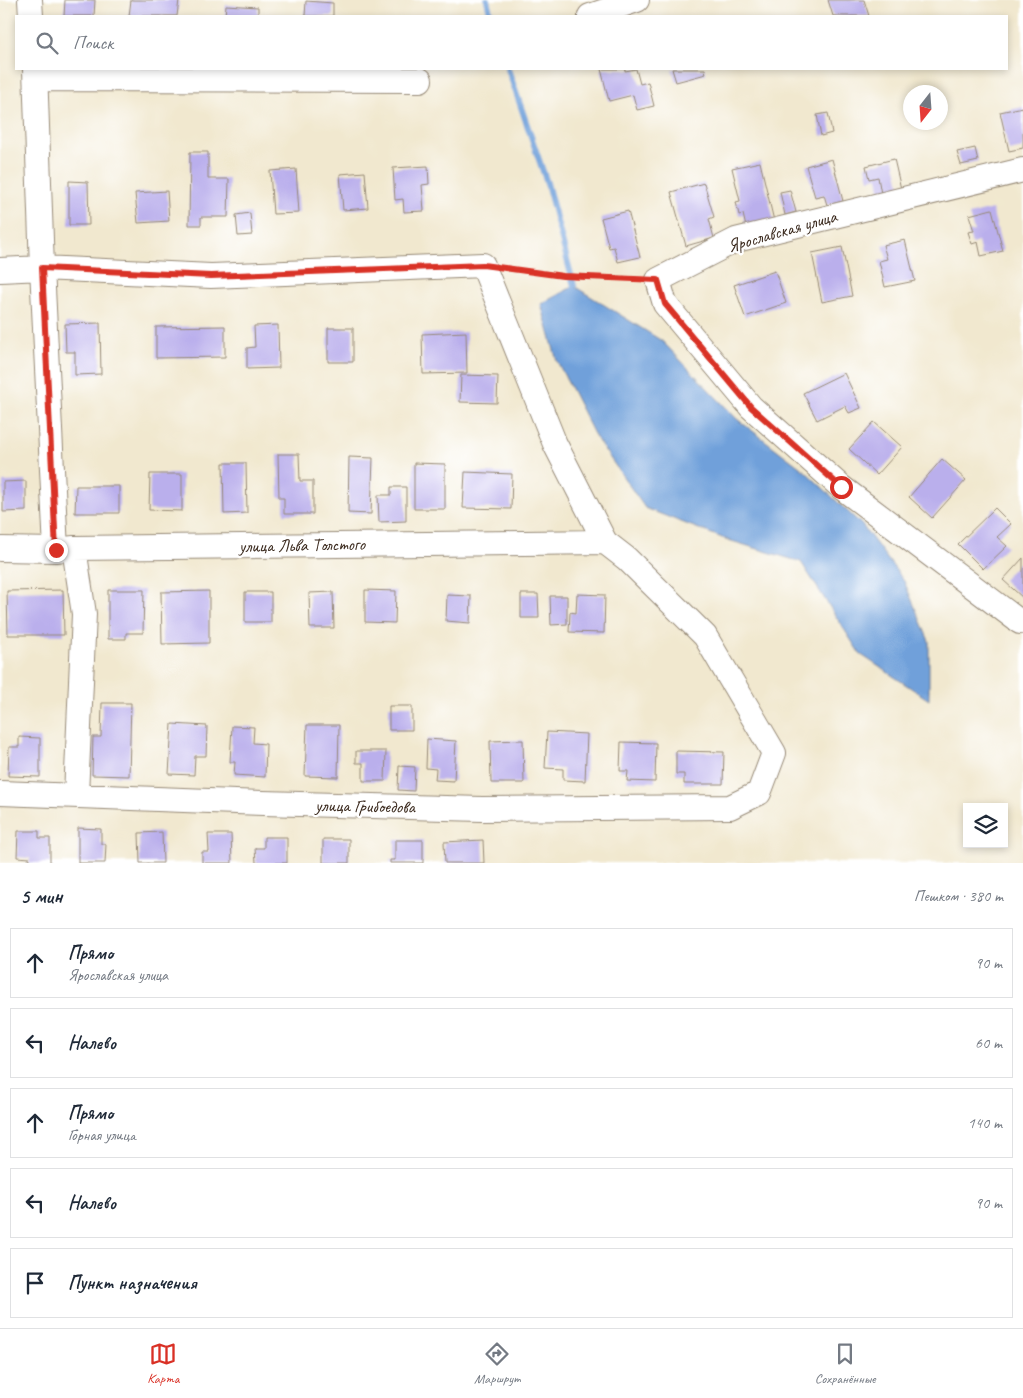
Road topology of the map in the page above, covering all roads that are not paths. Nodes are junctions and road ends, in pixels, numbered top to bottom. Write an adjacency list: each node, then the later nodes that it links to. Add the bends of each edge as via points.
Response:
1 (30, 0): 3 (street)
2 (637, 0): 4 (street)
3 (31, 15)
4 (593, 15)
5 (35, 74): 6 (street); 8 (street)
6 (420, 80)
7 (1023, 170): 13 (street, Ярославская улица, via 736,240 658,280 665,304 751,407 841,487)
8 (42, 268): 9 (street); 10 (street, via 211,276 483,265 555,444); 12 (street)
9 (0, 270)
10 (605, 542): 12 (street, улица Льва Толстого); 15 (street, улица Грибоедова, via 628,558 705,636 774,753 759,793 730,807 482,809)
11 (0, 549): 12 (street, улица Льва Толстого)
12 (65, 549): 15 (street, via 84,614)
13 (1020, 622)
14 (0, 793): 15 (street, улица Грибоедова)
15 (76, 795)

